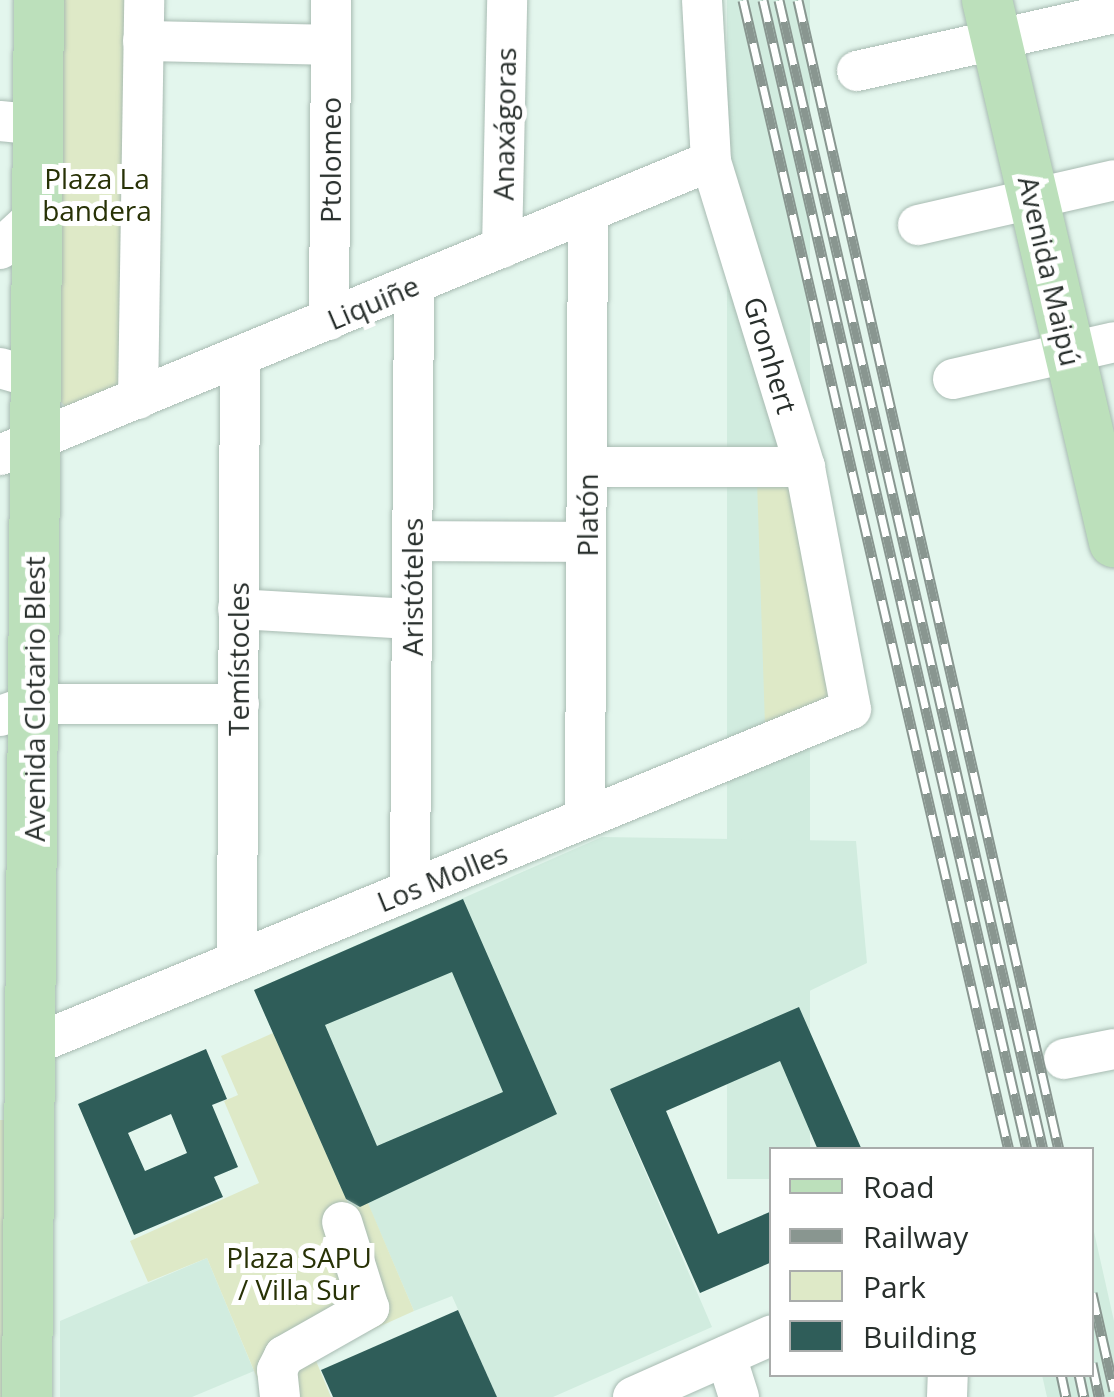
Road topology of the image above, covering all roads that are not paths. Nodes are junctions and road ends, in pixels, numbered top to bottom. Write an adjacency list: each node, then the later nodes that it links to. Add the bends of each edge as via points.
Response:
1 (40, 0): 11 (main road, Avenida Clotario Blest)
2 (144, 0): 8 (street)
3 (330, 0): 9 (street, Ptolomeo)
4 (507, 0): 18 (street, Anaxágoras)
5 (702, 0): 12 (street, Gronhert)
6 (1114, 13): 7 (street)
7 (991, 20): 10 (street); 14 (main road, Avenida Maipú)
8 (143, 41): 9 (street); 26 (street)
9 (330, 45): 21 (street, Ptolomeo)
10 (857, 71)
11 (20, 123): 16 (main road, Avenida Clotario Blest)
12 (712, 161): 15 (street, Liquiñe); 29 (street, Gronhert)
13 (1114, 180): 14 (street)
14 (1034, 199): 17 (street); 22 (main road, Avenida Maipú)
15 (588, 212): 18 (street, Liquiñe); 28 (street, Platón)
16 (38, 214): 19 (street); 24 (main road, Avenida Clotario Blest)
17 (918, 225)
18 (502, 248): 20 (street, Liquiñe)
19 (0, 249)
20 (414, 285): 21 (street, Liquiñe); 31 (street, Aristóteles)
21 (329, 320): 23 (street, Liquiñe)
22 (1092, 348): 25 (street); 30 (main road, Avenida Maipú)
23 (240, 357): 26 (street, Liquiñe); 33 (street, Temístocles)
24 (18, 374): 27 (main road, Avenida Clotario Blest)
25 (953, 379)
26 (138, 399): 27 (street, Liquiñe)
27 (17, 449): 37 (main road, Avenida Clotario Blest)
28 (587, 467): 29 (street); 32 (street, Platón)
29 (805, 467): 36 (street, Gronhert)
30 (1112, 529)
31 (412, 541): 32 (street); 34 (street, Aristóteles)
32 (586, 542): 39 (street, Platón)
33 (238, 609): 34 (street); 35 (street, Temístocles)
34 (412, 618): 40 (street, Aristóteles)
35 (238, 704): 37 (street); 42 (street, Temístocles)
36 (852, 709): 39 (street, Los Molles)
37 (17, 710): 38 (main road, Avenida Clotario Blest)
38 (17, 797): 41 (main road, Avenida Clotario Blest)
39 (585, 818): 40 (street, Los Molles)
40 (410, 890): 42 (street, Los Molles)
41 (17, 929): 45 (main road, Avenida Clotario Blest)
42 (237, 961): 45 (street, Los Molles)
43 (1114, 1049): 44 (street)
44 (1064, 1059)
45 (22, 1076): 49 (main road, Avenida Clotario Blest)
46 (342, 1222): 50 (street, via 369,1308 284,1356 277,1370)
47 (769, 1336): 48 (street)
48 (726, 1356): 51 (street); 52 (street)
49 (27, 1397)
50 (280, 1397)
51 (633, 1397)
52 (740, 1397)

